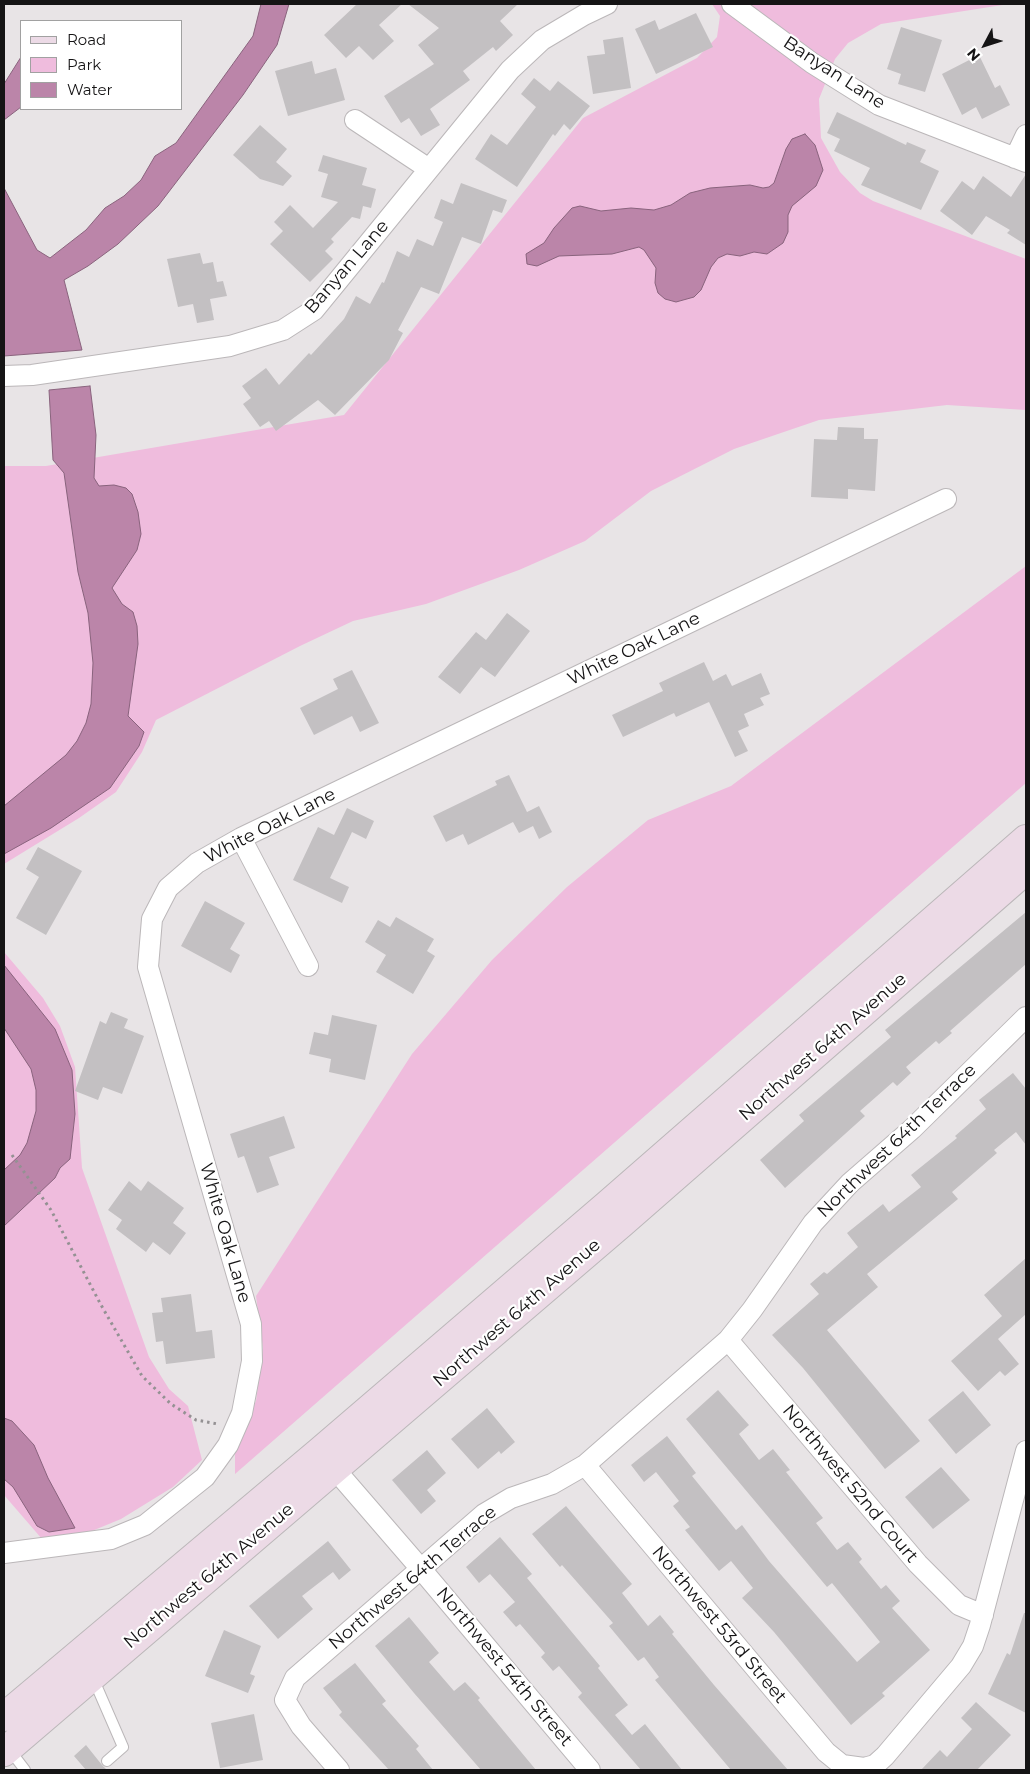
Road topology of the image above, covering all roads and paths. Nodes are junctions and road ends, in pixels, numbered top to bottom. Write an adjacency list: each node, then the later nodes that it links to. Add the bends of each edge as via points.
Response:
1 (607, 4): 3 (street, Banyan Lane)
2 (732, 4): 6 (street, Banyan Lane, via 812,63 878,104)
3 (578, 9): 7 (street, Banyan Lane, via 510,70)
4 (355, 120): 7 (street)
5 (1026, 135): 6 (street)
6 (1021, 160)
7 (430, 168): 8 (street, Banyan Lane, via 314,310 282,330 230,346)
8 (4, 376)
9 (946, 500): 10 (street, White Oak Lane)
10 (241, 838): 13 (street); 17 (street, White Oak Lane, via 197,863 168,888 152,919 148,967 251,1324 252,1361)
11 (1026, 838): 19 (street, Northwest 64th Avenue, via 607,1205)
12 (1026, 870): 19 (street, Northwest 64th Avenue, via 630,1216)
13 (308, 966)
14 (1024, 1022): 16 (street, Northwest 64th Terrace, via 850,1184 813,1223)
15 (12, 1155): 17 (path, via 51,1210 142,1376 171,1404 196,1420 217,1424)
16 (728, 1340): 20 (street, Northwest 64th Terrace); 23 (street, Northwest 52nd Court, via 918,1564 959,1605)
17 (242, 1413): 21 (street, White Oak Lane, via 228,1444 205,1477 145,1525 111,1539)
18 (1026, 1451): 23 (street)
19 (327, 1461): 22 (street, Northwest 54th Street); 24 (street, Northwest 64th Avenue)
20 (585, 1465): 22 (street, Northwest 64th Terrace, via 552,1484 511,1498 484,1514); 23 (street, Northwest 53rd Street, via 826,1752 842,1764 864,1768 875,1765 885,1756 961,1666 973,1646)
21 (4, 1553)
22 (421, 1569): 29 (street, Northwest 64th Terrace, via 295,1678 286,1700 301,1726); 30 (street, Northwest 54th Street)
23 (983, 1615)
24 (86, 1664): 25 (street, Northwest 64th Avenue); 26 (street, Northwest 64th Avenue); 27 (lane, via 123,1747)
25 (4, 1717)
26 (6, 1750): 28 (lane)
27 (107, 1761)
28 (26, 1770)
29 (339, 1770)
30 (590, 1770)

